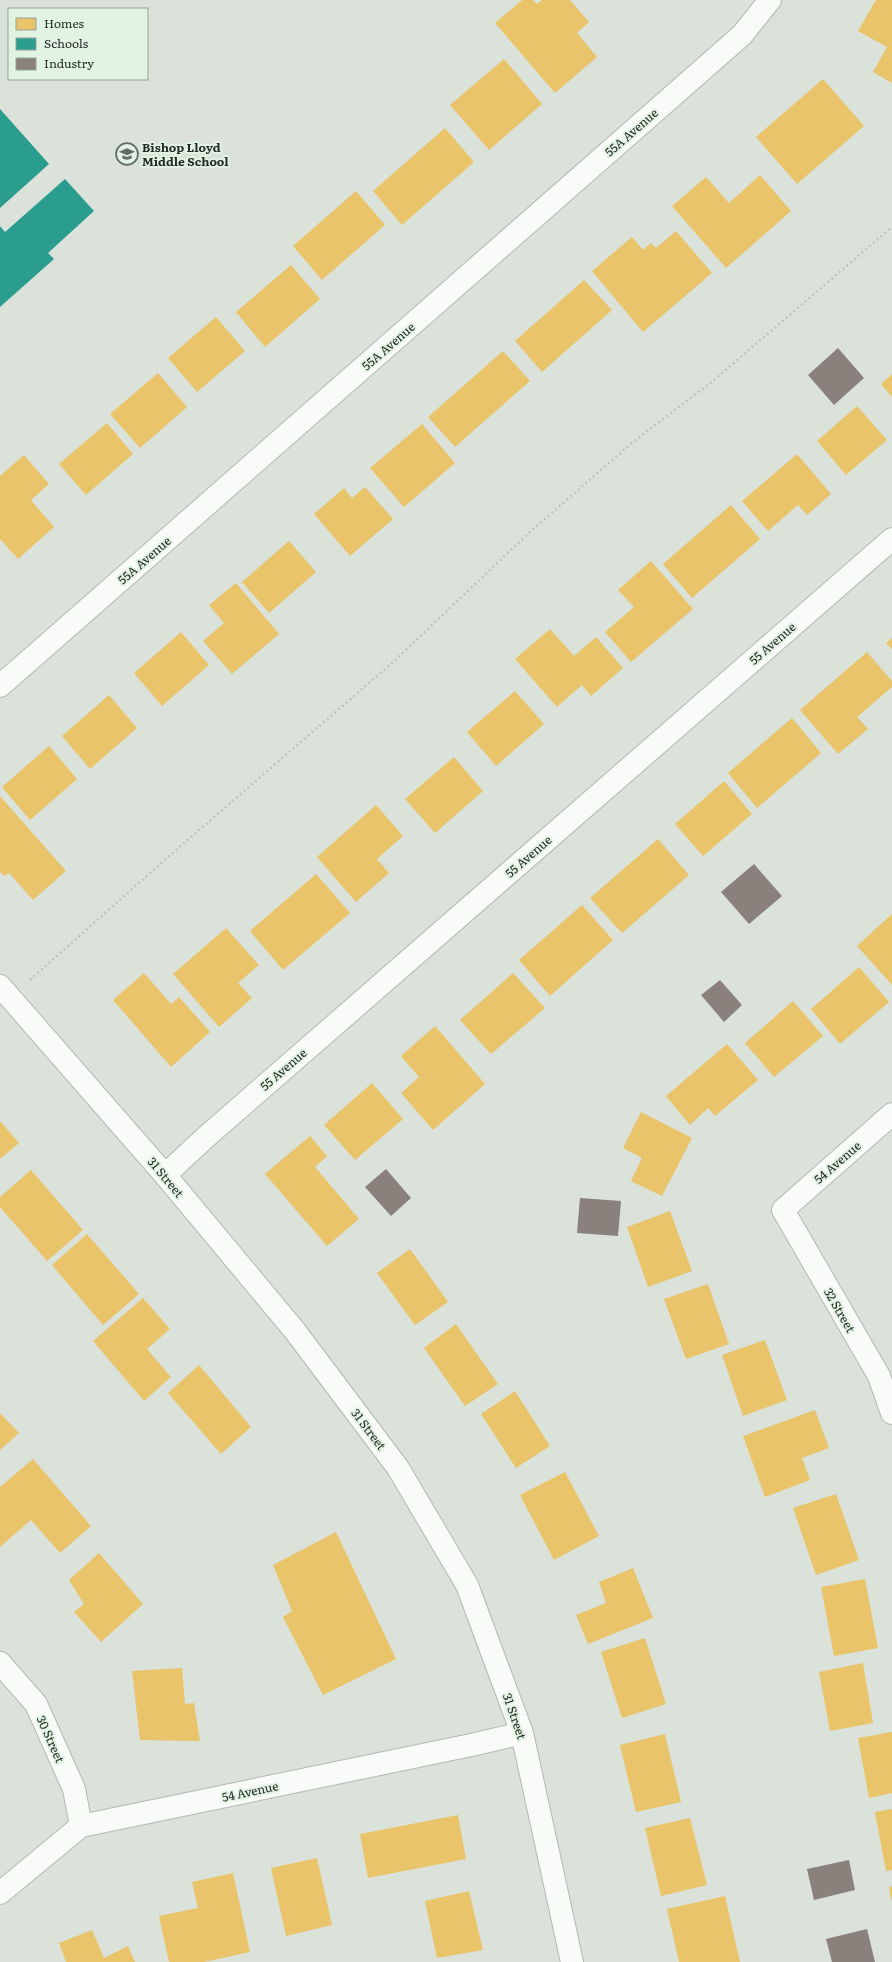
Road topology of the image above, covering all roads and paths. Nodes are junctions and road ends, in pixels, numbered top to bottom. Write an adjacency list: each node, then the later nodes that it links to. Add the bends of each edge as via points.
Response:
1 (770, 0): 4 (street, 55A Avenue, via 742,35)
2 (892, 226): 5 (path, via 794,313 714,380 633,442 531,531 391,664)
3 (892, 539): 8 (street, 55 Avenue, via 212,1132)
4 (0, 686)
5 (32, 978)
6 (0, 986): 8 (street, 31 Street)
7 (892, 1114): 9 (street, 54 Avenue)
8 (165, 1176): 12 (street, 31 Street, via 295,1331 398,1468 467,1585)
9 (783, 1210): 10 (street, 32 Street, via 879,1376)
10 (892, 1413)
11 (0, 1663): 13 (street, 30 Street, via 36,1704 74,1789)
12 (522, 1733): 13 (street, 54 Avenue); 15 (street, 31 Street)
13 (81, 1826): 14 (street, 54 Avenue)
14 (0, 1893)
15 (572, 1962)

